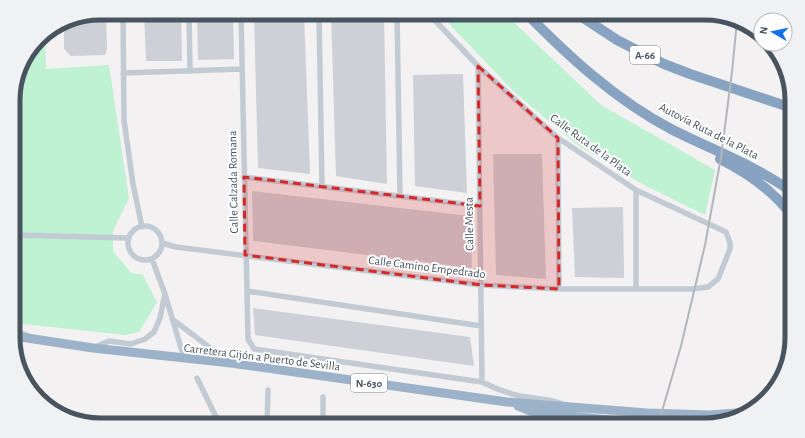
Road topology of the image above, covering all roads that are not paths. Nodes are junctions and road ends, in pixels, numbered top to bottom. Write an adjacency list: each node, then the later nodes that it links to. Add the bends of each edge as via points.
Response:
1 (123, 20): 12 (street)
2 (189, 20): 11 (street)
3 (241, 20): 10 (street, Calle Calzada Romana)
4 (319, 20): 19 (street)
5 (397, 20): 22 (street)
6 (435, 20): 9 (street, Calle Ruta de la Plata)
7 (533, 20): 17 (highway, Autovía Ruta de la Plata, via 576,62 629,103)
8 (586, 20): 13 (highway, A-66, via 644,55 690,74)
9 (478, 66): 16 (street, Calle Ruta de la Plata); 23 (street, Calle Mesta)
10 (242, 69): 11 (street); 18 (street, Calle Calzada Romana)
11 (190, 71): 12 (street)
12 (123, 73): 25 (street, via 124,120)
13 (756, 95): 14 (highway); 15 (highway, A-66)
14 (785, 100)
15 (785, 105)
16 (558, 138): 21 (street, Calle Ruta de la Plata); 34 (street)
17 (713, 152): 20 (highway, Autovía Ruta de la Plata, via 761,172); 24 (highway, via 753,177)
18 (244, 177): 19 (street); 30 (street, Calle Calzada Romana)
19 (322, 186): 22 (street)
20 (785, 188)
21 (636, 190): 26 (street, Calle Ruta de la Plata); 33 (street)
22 (400, 196): 23 (street)
23 (480, 206): 32 (street, Calle Mesta)
24 (785, 208)
25 (142, 227): 28 (street, via 133,231); 29 (street, via 156,230)
26 (726, 232): 33 (street, Calle Camino Empedrado, via 730,249 718,280 708,288)
27 (20, 235): 28 (street)
28 (129, 238): 31 (street, via 128,246 134,256 140,260)
29 (162, 243): 30 (street, Calle Camino Empedrado); 31 (street, via 160,252)
30 (245, 255): 32 (street, Calle Camino Empedrado); 35 (street, Calle Calzada Romana)
31 (152, 259): 36 (street)
32 (481, 285): 34 (street, Calle Camino Empedrado); 38 (street, Calle Mesta)
33 (636, 288): 34 (street, Calle Camino Empedrado)
34 (559, 289)
35 (247, 291): 38 (street); 46 (street, Calle Calzada Romana, via 248,339 254,349)
36 (165, 294): 37 (street); 42 (street, via 154,332 145,339 131,344 109,341)
37 (172, 319): 43 (street); 44 (street)
38 (481, 326): 46 (street, Calle Mesta)
39 (20, 332): 41 (street)
40 (20, 337): 41 (highway, Carretera Gijón a Puerto de Sevilla / N-630)
41 (47, 341): 42 (highway, Carretera Gijón a Puerto de Sevilla / N-630)
42 (93, 348): 43 (highway, Carretera Gijón a Puerto de Sevilla / N-630)
43 (184, 358): 44 (highway, Carretera Gijón a Puerto de Sevilla / N-630)
44 (231, 363): 49 (highway, Carretera Gijón a Puerto de Sevilla / N-630)
45 (197, 378): 52 (street)
46 (482, 382): 50 (street, via 500,391 554,400)
47 (268, 390): 53 (street)
48 (323, 397): 54 (street)
49 (507, 402): 50 (highway, Carretera Gijón a Puerto de Sevilla / N-630); 55 (highway, Carretera Gijón a Puerto de Sevilla / N-630, via 533,412)
50 (571, 407): 51 (highway, Carretera Gijón a Puerto de Sevilla, via 632,412)
51 (733, 413)
52 (217, 418)
53 (267, 418)
54 (323, 418)
55 (590, 418)

